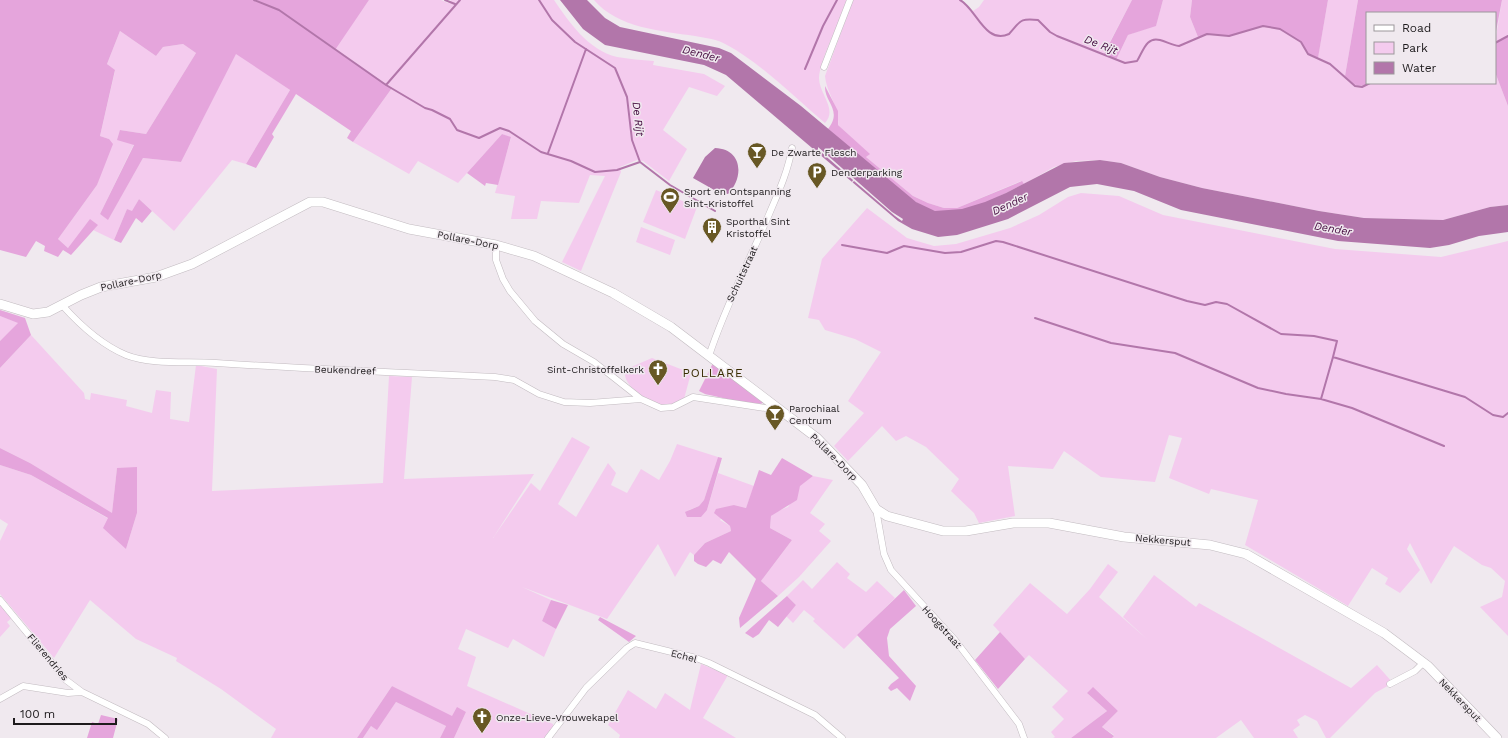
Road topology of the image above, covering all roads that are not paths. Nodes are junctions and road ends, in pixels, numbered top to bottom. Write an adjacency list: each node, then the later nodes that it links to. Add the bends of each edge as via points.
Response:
1 (850, 0): 2 (street)
2 (824, 67)
3 (792, 148): 7 (street, Schuitstraat, via 789,167 724,313)
4 (496, 245): 6 (street, Pollare-Dorp, via 408,229 323,202 310,202 192,264 156,277 101,287); 7 (street, Pollare-Dorp, via 534,256 609,291 652,315); 8 (street, via 496,260 503,279 535,321 563,344 600,366)
5 (0, 304): 6 (street, Pollare-Dorp, via 33,314 48,312)
6 (62, 304): 8 (street, Beukendreef, via 91,332 114,349 148,361 495,377 514,380 539,394 564,402)
7 (710, 356): 9 (street, Pollare-Dorp)
8 (641, 399): 9 (street, via 661,408 673,407 693,397)
9 (782, 411): 10 (street, Pollare-Dorp, via 817,438 838,459 862,485)
10 (876, 509): 12 (street, Nekkersput, via 887,516 943,531 966,531 1014,523 1044,522 1124,537 1210,545 1246,554 1384,633); 19 (street, Hoogstraat, via 884,554 891,570 955,640 1019,724)
11 (0, 600): 14 (street, Flierendries, via 66,680)
12 (1423, 663): 13 (street, via 1415,671); 20 (street, Nekkersput)
13 (1390, 684)
14 (82, 692): 15 (street, via 68,693 23,686); 16 (street, Flierendries, via 148,724)
15 (0, 699)
16 (165, 738)
17 (548, 738): 18 (street, Echel, via 586,688 635,643 709,663 815,715)
18 (842, 738)
19 (1024, 738)
20 (1497, 738)

